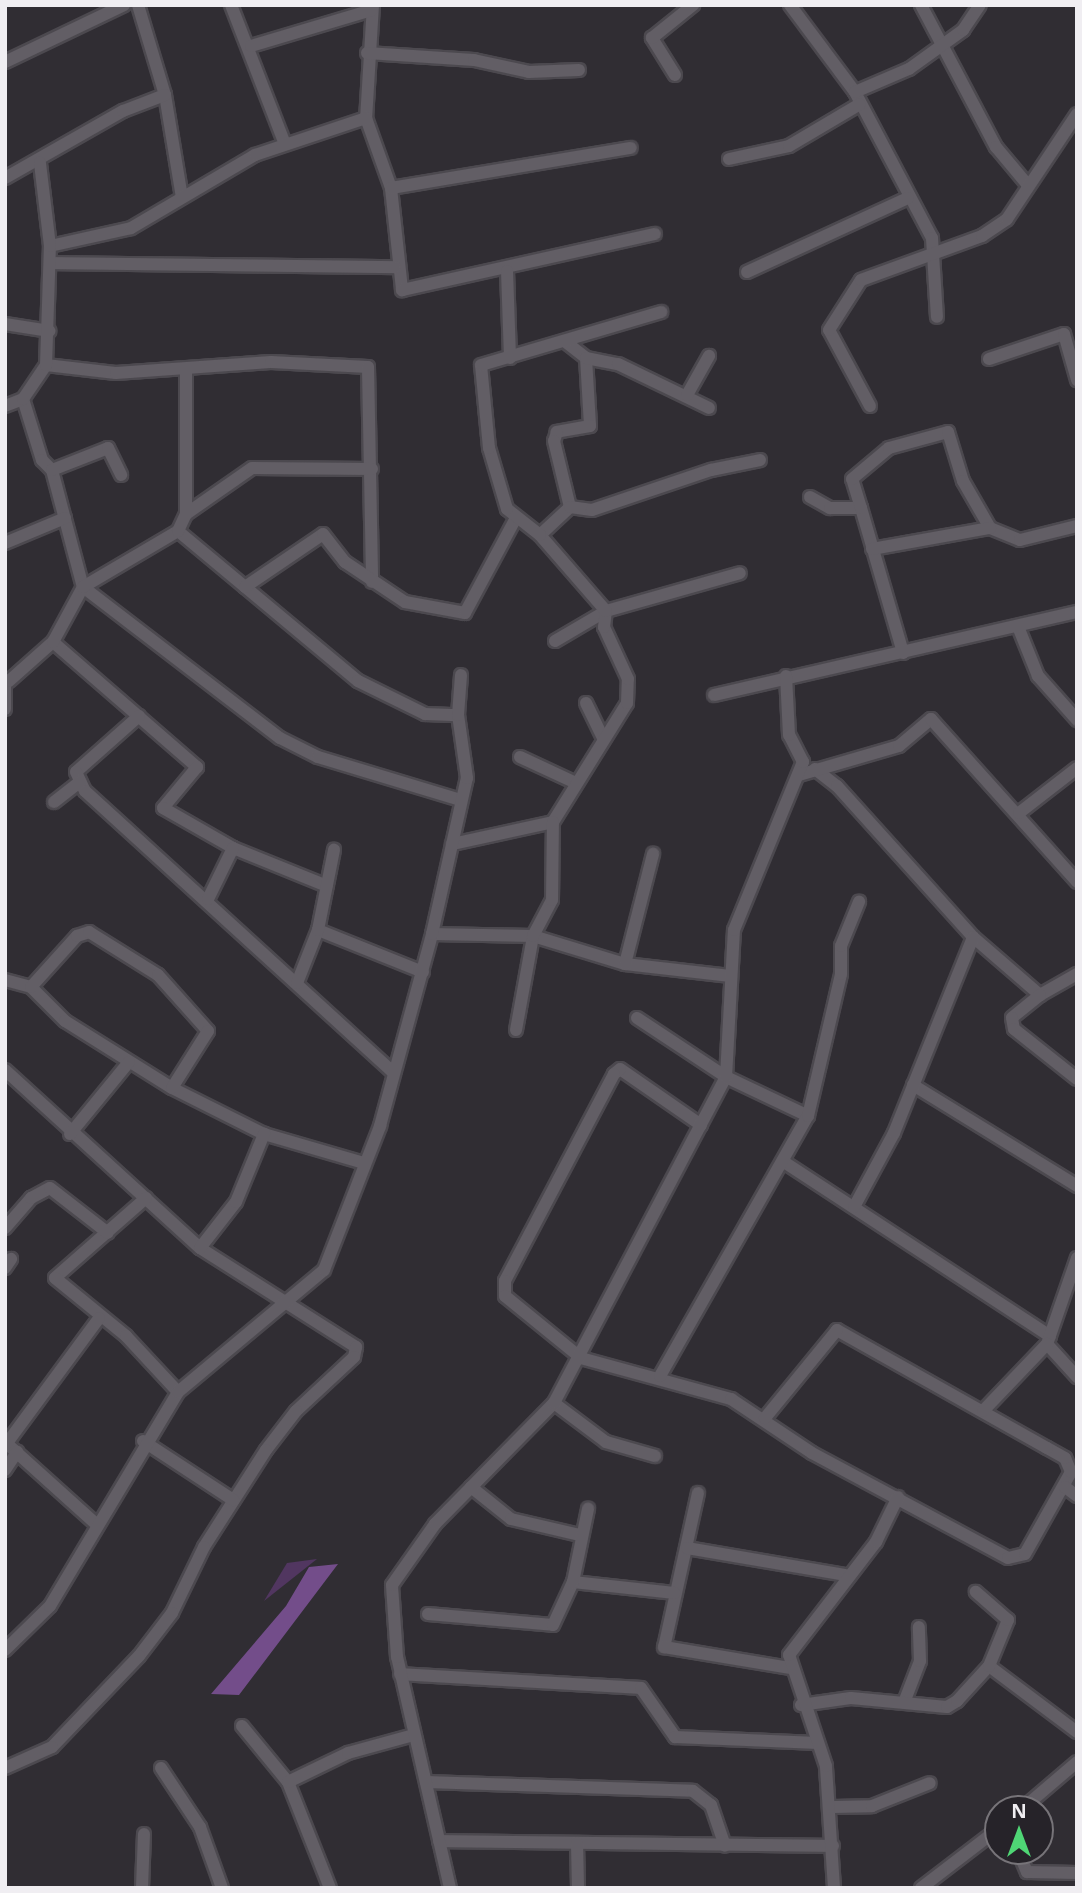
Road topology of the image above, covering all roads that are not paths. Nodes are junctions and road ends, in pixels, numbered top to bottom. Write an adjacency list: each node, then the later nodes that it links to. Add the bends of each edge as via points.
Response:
1 (124, 5): 8 (street)
2 (138, 5): 17 (street)
3 (231, 5): 11 (street)
4 (693, 5): 15 (street, via 652,38)
5 (790, 5): 16 (street)
6 (920, 5): 10 (street)
7 (980, 5): 10 (street)
8 (109, 8): 13 (street)
9 (373, 8): 11 (street); 12 (street)
10 (943, 44): 16 (street, via 908,69); 26 (street, via 996,147)
11 (251, 46): 21 (street)
12 (367, 53): 14 (street, via 474,60 529,72); 20 (street)
13 (5, 62)
14 (579, 70)
15 (676, 75)
16 (855, 92): 18 (street)
17 (165, 95): 24 (street, via 123,111); 28 (street)
18 (860, 104): 23 (street, via 789,146); 29 (street)
19 (1077, 114): 26 (street)
20 (366, 118): 21 (street); 27 (street)
21 (285, 144): 28 (street)
22 (631, 148): 27 (street)
23 (729, 159)
24 (40, 163): 25 (street); 31 (street)
25 (5, 178)
26 (1027, 184): 32 (street, via 1007,219)
27 (391, 188): 34 (street, via 399,252)
28 (182, 198): 31 (street, via 131,228)
29 (908, 198): 32 (street); 36 (street)
30 (655, 234): 35 (street)
31 (50, 246): 33 (street)
32 (936, 252): 38 (street); 52 (street, via 861,280 829,326)
33 (50, 263): 34 (street); 40 (street)
34 (395, 267): 35 (street, via 402,290)
35 (507, 271): 43 (street)
36 (747, 272)
37 (661, 312): 41 (street)
38 (937, 317)
39 (5, 324): 40 (street)
40 (49, 331): 46 (street)
41 (567, 343): 43 (street); 44 (street)
42 (709, 356): 49 (street)
43 (510, 358): 63 (street, via 481,365 480,377 489,448)
44 (586, 358): 49 (street, via 618,364); 59 (street, via 590,426 557,432 554,441)
45 (989, 359): 48 (street, via 1065,334)
46 (46, 365): 47 (street); 50 (street)
47 (186, 372): 55 (street, via 271,362 368,367); 61 (street)
48 (1077, 380)
49 (687, 395): 53 (street)
50 (23, 399): 51 (street); 56 (street, via 42,460)
51 (5, 406)
52 (870, 406)
53 (709, 408)
54 (761, 460): 59 (street, via 712,470 592,510)
55 (372, 469): 61 (street, via 252,468); 71 (street)
56 (52, 470): 57 (street, via 108,449); 62 (street)
57 (121, 475)
58 (810, 497): 60 (street, via 830,508)
59 (570, 507): 67 (street)
60 (861, 508): 65 (street, via 852,479 890,448 948,432 963,481); 69 (street)
61 (186, 514): 66 (street)
62 (65, 518): 68 (street); 72 (street)
63 (516, 518): 67 (street); 71 (street, via 465,614 422,610)
64 (1077, 526): 65 (street, via 1020,540)
65 (990, 528): 69 (street)
66 (178, 531): 72 (street); 73 (street)
67 (540, 534): 74 (street)
68 (5, 543)
69 (872, 549): 79 (street)
70 (740, 573): 74 (street)
71 (372, 582): 73 (street, via 318,534)
72 (83, 587): 78 (street); 96 (street, via 280,738 318,757)
73 (245, 587): 86 (street, via 358,681 425,714)
74 (606, 611): 77 (street); 89 (street, via 604,628 628,679 627,703)
75 (1077, 612): 76 (street)
76 (1018, 629): 79 (street); 88 (street, via 1038,676)
77 (555, 641)
78 (53, 642): 82 (street); 87 (street)
79 (903, 653): 81 (street)
80 (461, 674): 86 (street)
81 (786, 676): 83 (street); 93 (street, via 789,735 803,762)
82 (7, 680): 85 (street)
83 (714, 695)
84 (586, 704): 89 (street)
85 (5, 709)
86 (458, 715): 96 (street, via 467,778)
87 (139, 716): 94 (street, via 76,772); 101 (street, via 197,767 163,808)
88 (1077, 720)
89 (603, 737): 95 (street)
90 (520, 757): 95 (street)
91 (1077, 768): 98 (street)
92 (815, 769): 93 (street); 98 (street, via 899,746 931,719); 111 (street, via 837,786)
93 (799, 775): 115 (street, via 739,913)
94 (80, 782): 97 (street); 106 (street, via 140,847)
95 (576, 783): 99 (street)
96 (460, 800): 100 (street)
97 (54, 802)
98 (1019, 813): 104 (street)
99 (553, 822): 100 (street); 110 (street, via 552,900)
100 (452, 844): 109 (street)
101 (233, 848): 105 (street); 106 (street)
102 (334, 850): 105 (street)
103 (653, 853): 112 (street)
104 (1077, 881)
105 (327, 886): 108 (street)
106 (208, 899): 117 (street)
107 (859, 902): 129 (street, via 841,946 841,974)
108 (318, 930): 113 (street); 117 (street)
109 (432, 934): 110 (street); 113 (street)
110 (533, 936): 112 (street); 121 (street)
111 (973, 937): 119 (street); 127 (street)
112 (625, 964): 115 (street)
113 (424, 972): 124 (street)
114 (1077, 974): 119 (street)
115 (730, 976): 125 (street)
116 (5, 980): 118 (street)
117 (297, 982): 124 (street)
118 (31, 987): 122 (street, via 65,1021); 128 (street, via 77,936 89,932 158,975 208,1031)
119 (1040, 995): 126 (street, via 1012,1018 1014,1029)
120 (637, 1018): 125 (street)
121 (516, 1030)
122 (129, 1062): 128 (street); 131 (street)
123 (5, 1070): 131 (street)
124 (392, 1071): 134 (street)
125 (726, 1077): 129 (street); 130 (street)
126 (1077, 1079)
127 (914, 1085): 135 (street); 137 (street)
128 (172, 1088): 132 (street)
129 (808, 1116): 133 (street)
130 (701, 1125): 145 (street); 145 (street, via 620,1069 557,1178 505,1281 505,1296)
131 (70, 1134): 136 (street)
132 (264, 1134): 134 (street); 140 (street, via 236,1202)
133 (784, 1162): 137 (street); 146 (street)
134 (364, 1163): 142 (street, via 324,1270)
135 (1077, 1186)
136 (146, 1198): 139 (street); 140 (street)
137 (854, 1207): 144 (street)
138 (5, 1228): 139 (street, via 30,1198 50,1188)
139 (108, 1233): 143 (street, via 55,1279)
140 (200, 1248): 142 (street)
141 (1077, 1258): 144 (street)
142 (285, 1306): 148 (street); 161 (street, via 352,1338 354,1357 296,1411)
143 (99, 1318): 148 (street); 153 (street)
144 (1048, 1340): 147 (street); 150 (street)
145 (581, 1358): 146 (street); 149 (street)
146 (660, 1376): 151 (street, via 697,1385)
147 (1077, 1377)
148 (178, 1392): 152 (street)
149 (554, 1402): 154 (street, via 606,1442); 156 (street)
150 (983, 1411): 151 (street, via 837,1330); 157 (street, via 1065,1458 1071,1472)
151 (765, 1418): 160 (street, via 812,1452)
152 (143, 1441): 161 (street); 163 (street)
153 (10, 1446): 155 (street); 163 (street)
154 (655, 1456)
155 (5, 1470)
156 (471, 1488): 164 (street, via 511,1519); 175 (street, via 392,1585)
157 (1065, 1488): 159 (street); 160 (street, via 1017,1559)
158 (698, 1493): 165 (street)
159 (1077, 1496)
160 (898, 1497): 166 (street, via 876,1542)
161 (233, 1500): 183 (street, via 173,1613 130,1667 52,1746)
162 (588, 1509): 164 (street)
163 (95, 1523): 172 (street, via 50,1606)
164 (580, 1535): 167 (street)
165 (687, 1548): 166 (street); 169 (street)
166 (845, 1576): 174 (street, via 789,1655)
167 (573, 1582): 169 (street); 170 (street, via 553,1625)
168 (976, 1592): 173 (street, via 1007,1620)
169 (674, 1593): 174 (street, via 664,1647)
170 (428, 1614)
171 (919, 1627): 176 (street, via 920,1661)
172 (5, 1650)
173 (989, 1666): 176 (street, via 947,1707); 179 (street)
174 (789, 1668): 177 (street)
175 (400, 1674): 180 (street); 181 (street, via 641,1688 675,1737)
176 (905, 1700): 177 (street)
177 (801, 1705): 181 (street)
178 (242, 1726): 185 (street)
179 (1077, 1732)
180 (414, 1735): 185 (street, via 348,1753); 186 (street)
181 (818, 1743): 189 (street)
182 (1077, 1762): 188 (street)
183 (5, 1768)
184 (161, 1768): 199 (street, via 200,1827)
185 (288, 1782): 200 (street)
186 (426, 1782): 192 (street); 194 (street, via 693,1791 711,1805)
187 (930, 1783): 189 (street, via 872,1806)
188 (1038, 1795)
189 (833, 1807): 195 (street)
190 (144, 1834): 198 (street)
191 (984, 1840): 204 (street)
192 (439, 1841): 193 (street); 201 (street)
193 (577, 1843): 194 (street); 202 (street)
194 (725, 1846): 195 (street)
195 (833, 1846): 203 (street)
196 (1024, 1865): 197 (street, via 1027,1872)
197 (1077, 1872)
198 (142, 1888)
199 (222, 1888)
200 (330, 1888)
201 (450, 1888)
202 (578, 1888)
203 (834, 1888)
204 (921, 1888)

